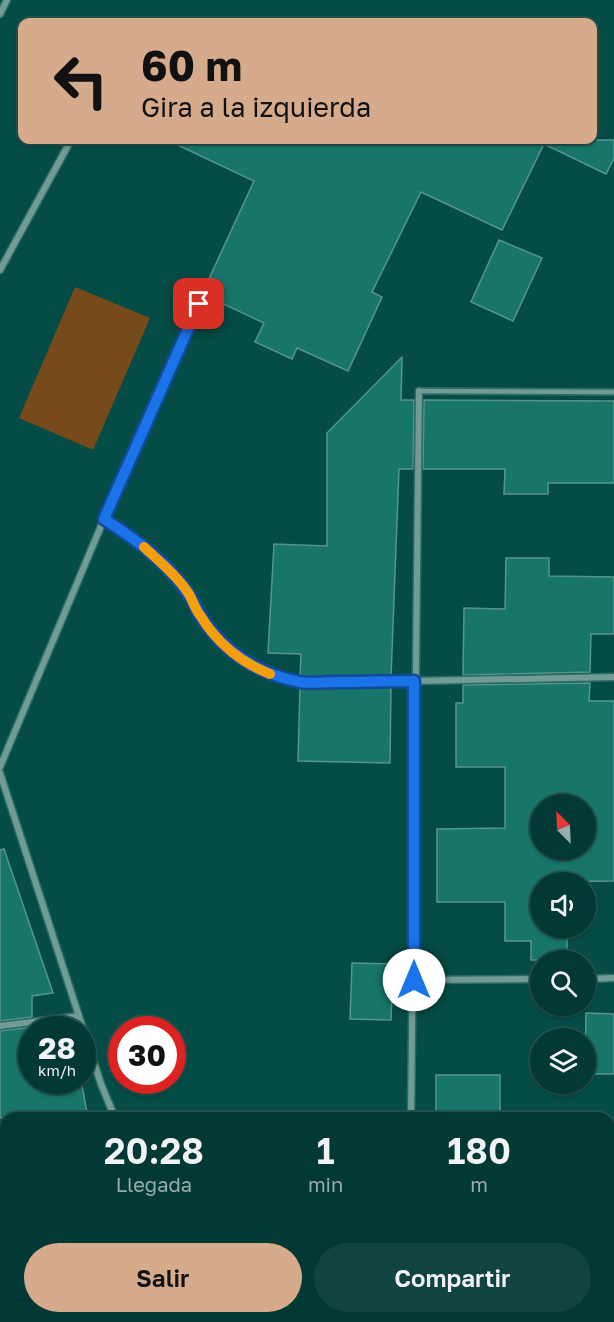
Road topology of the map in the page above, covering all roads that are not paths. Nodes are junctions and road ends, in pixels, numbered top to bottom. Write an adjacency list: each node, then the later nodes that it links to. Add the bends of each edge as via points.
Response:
1 (7, 0): 2 (street)
2 (0, 14)
3 (69, 144): 4 (street)
4 (0, 270)
5 (199, 304): 8 (street)
6 (419, 391): 7 (lane); 10 (street)
7 (614, 392)
8 (104, 519): 10 (lane, via 168,569 190,595 211,631 241,659 260,670 303,683); 11 (street)
9 (614, 676): 10 (street)
10 (414, 681): 16 (street)
11 (0, 767)
12 (0, 773): 17 (street)
13 (614, 978): 15 (street)
14 (530, 979): 16 (street)
15 (596, 979)
16 (414, 980): 22 (street)
17 (79, 1016)
18 (18, 1024): 19 (street)
19 (0, 1026)
20 (96, 1071): 21 (street)
21 (112, 1112)
22 (411, 1112)

